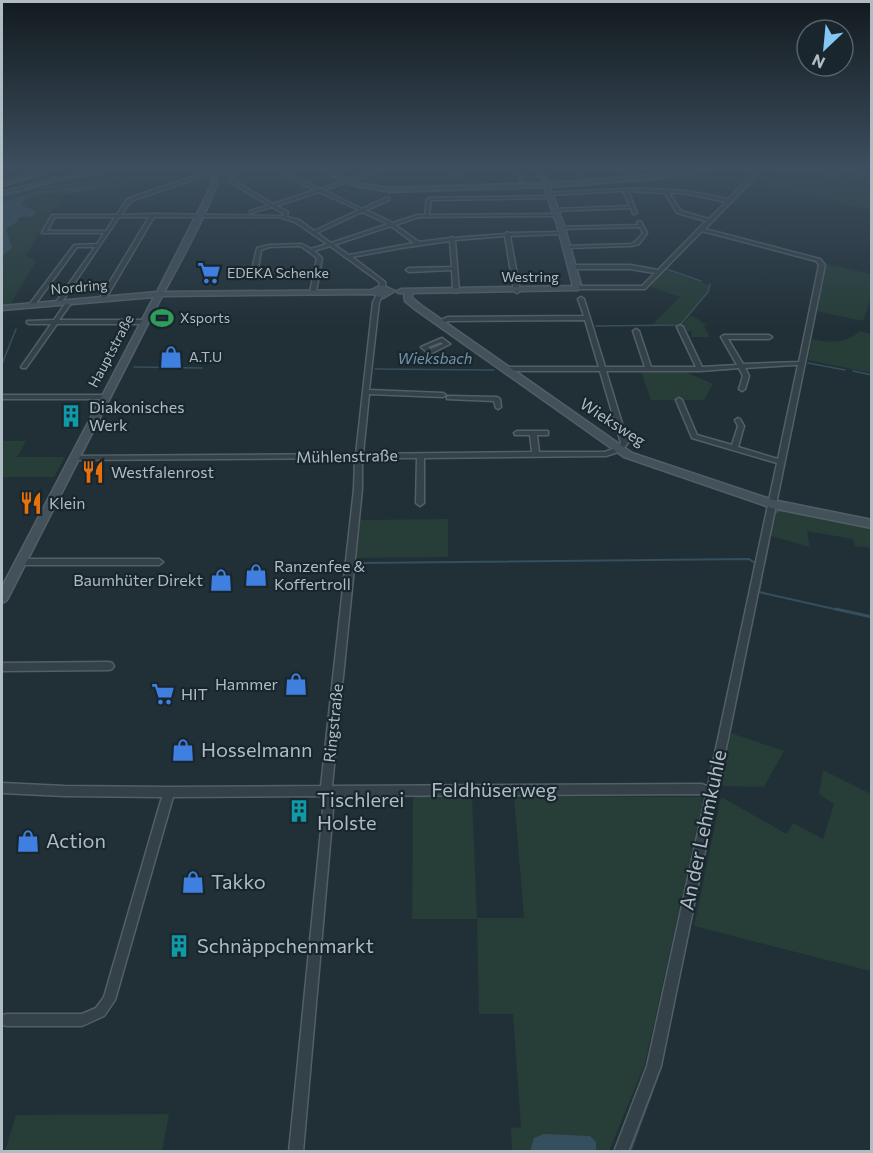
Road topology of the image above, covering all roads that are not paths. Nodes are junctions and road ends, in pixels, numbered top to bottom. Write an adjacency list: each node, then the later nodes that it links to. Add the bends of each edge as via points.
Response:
1 (51, 221): 14 (street, via 44,232)
2 (115, 221): 14 (street)
3 (150, 221): 36 (street)
4 (196, 221): 35 (street, Hauptstraße)
5 (296, 221): 15 (street)
6 (340, 221): 15 (street)
7 (384, 221): 11 (street)
8 (404, 221): 11 (street)
9 (558, 221): 12 (street, Westring)
10 (710, 221): 13 (street)
11 (391, 224): 18 (street); 20 (street)
12 (561, 230): 16 (street); 21 (street, Westring); 21 (street, via 640,224 645,233 631,245)
13 (701, 230): 28 (street); 51 (street, An der Lehmkuhle, via 822,262)
14 (107, 232): 19 (street)
15 (313, 233): 20 (street)
16 (507, 233): 17 (street); 32 (street)
17 (452, 238): 18 (street); 25 (street)
18 (417, 243): 23 (street)
19 (98, 245): 38 (street); 39 (street, via 76,246)
20 (330, 245): 22 (street); 23 (street)
21 (566, 247): 24 (street, Westring)
22 (310, 251): 26 (street, via 302,245 259,249); 33 (street, via 320,258)
23 (347, 257): 34 (street, via 383,283)
24 (572, 267): 28 (street, via 630,267); 29 (street, Westring)
25 (455, 268): 27 (street); 31 (street)
26 (255, 270)
27 (409, 270)
28 (658, 272): 29 (street, via 639,289)
29 (575, 288): 32 (street, Westring); 41 (street)
30 (408, 291): 31 (street, Westring); 34 (street, Westring, via 391,291 386,296); 45 (street, Wieksweg, via 409,301)
31 (456, 291): 32 (street, Westring)
32 (517, 291)
33 (313, 292): 34 (street); 35 (street)
34 (378, 292): 59 (street, Ringstraße)
35 (158, 294): 36 (street, Nordring); 44 (street, Hauptstraße)
36 (103, 298): 37 (street, Nordring)
37 (69, 302): 38 (street, Nordring); 43 (street)
38 (59, 303): 39 (street, Nordring)
39 (32, 305): 40 (street, Nordring)
40 (2, 308)
41 (587, 318): 45 (street); 55 (street)
42 (29, 322): 43 (street)
43 (56, 322): 44 (street); 53 (street)
44 (143, 322): 61 (street, Hauptstraße)
45 (439, 322): 48 (street, Wieksweg)
46 (680, 327): 57 (street)
47 (636, 331): 56 (street)
48 (459, 336): 50 (street); 54 (street, Wieksweg)
49 (769, 337): 52 (street, via 724,337)
50 (445, 342)
51 (801, 364): 52 (street); 74 (street, An der Lehmkuhle)
52 (739, 367): 57 (street); 58 (street, via 746,376)
53 (24, 368)
54 (507, 369): 55 (street); 69 (street, Wieksweg)
55 (602, 369): 56 (street); 69 (street, via 625,443)
56 (650, 369): 57 (street)
57 (700, 369)
58 (742, 389)
59 (366, 392): 63 (street, via 497,399); 72 (street, Ringstraße)
60 (2, 397): 61 (street)
61 (104, 397): 73 (street, Hauptstraße)
62 (679, 400): 68 (street, via 694,436)
63 (498, 407)
64 (738, 420): 68 (street, via 741,426)
65 (517, 433): 66 (street)
66 (533, 433): 67 (street); 70 (street)
67 (546, 433)
68 (734, 448): 74 (street)
69 (618, 449): 70 (street, Mühlenstraße, via 606,454); 76 (street, Wieksweg)
70 (536, 454): 71 (street, Mühlenstraße)
71 (421, 455): 72 (street, Mühlenstraße); 75 (street)
72 (359, 456): 73 (street, Mühlenstraße); 84 (street, Ringstraße)
73 (74, 458): 78 (street, Hauptstraße)
74 (780, 462): 76 (street, An der Lehmkuhle)
75 (420, 503)
76 (772, 504): 77 (street, Wieksweg); 86 (street, An der Lehmkuhle)
77 (872, 524)
78 (20, 562): 79 (street); 80 (street, Hauptstraße)
79 (159, 562)
80 (2, 598)
81 (109, 666): 82 (street)
82 (2, 667)
83 (2, 788): 85 (street, Feldhüserweg)
84 (327, 790): 85 (street, Feldhüserweg); 86 (street, Feldhüserweg); 88 (street, Ringstraße)
85 (168, 792): 87 (street, via 109,1000 100,1012 82,1020)
86 (711, 792): 89 (street, An der Lehmkuhle, via 654,1066)
87 (7, 1020)
88 (296, 1152)
89 (621, 1152)

